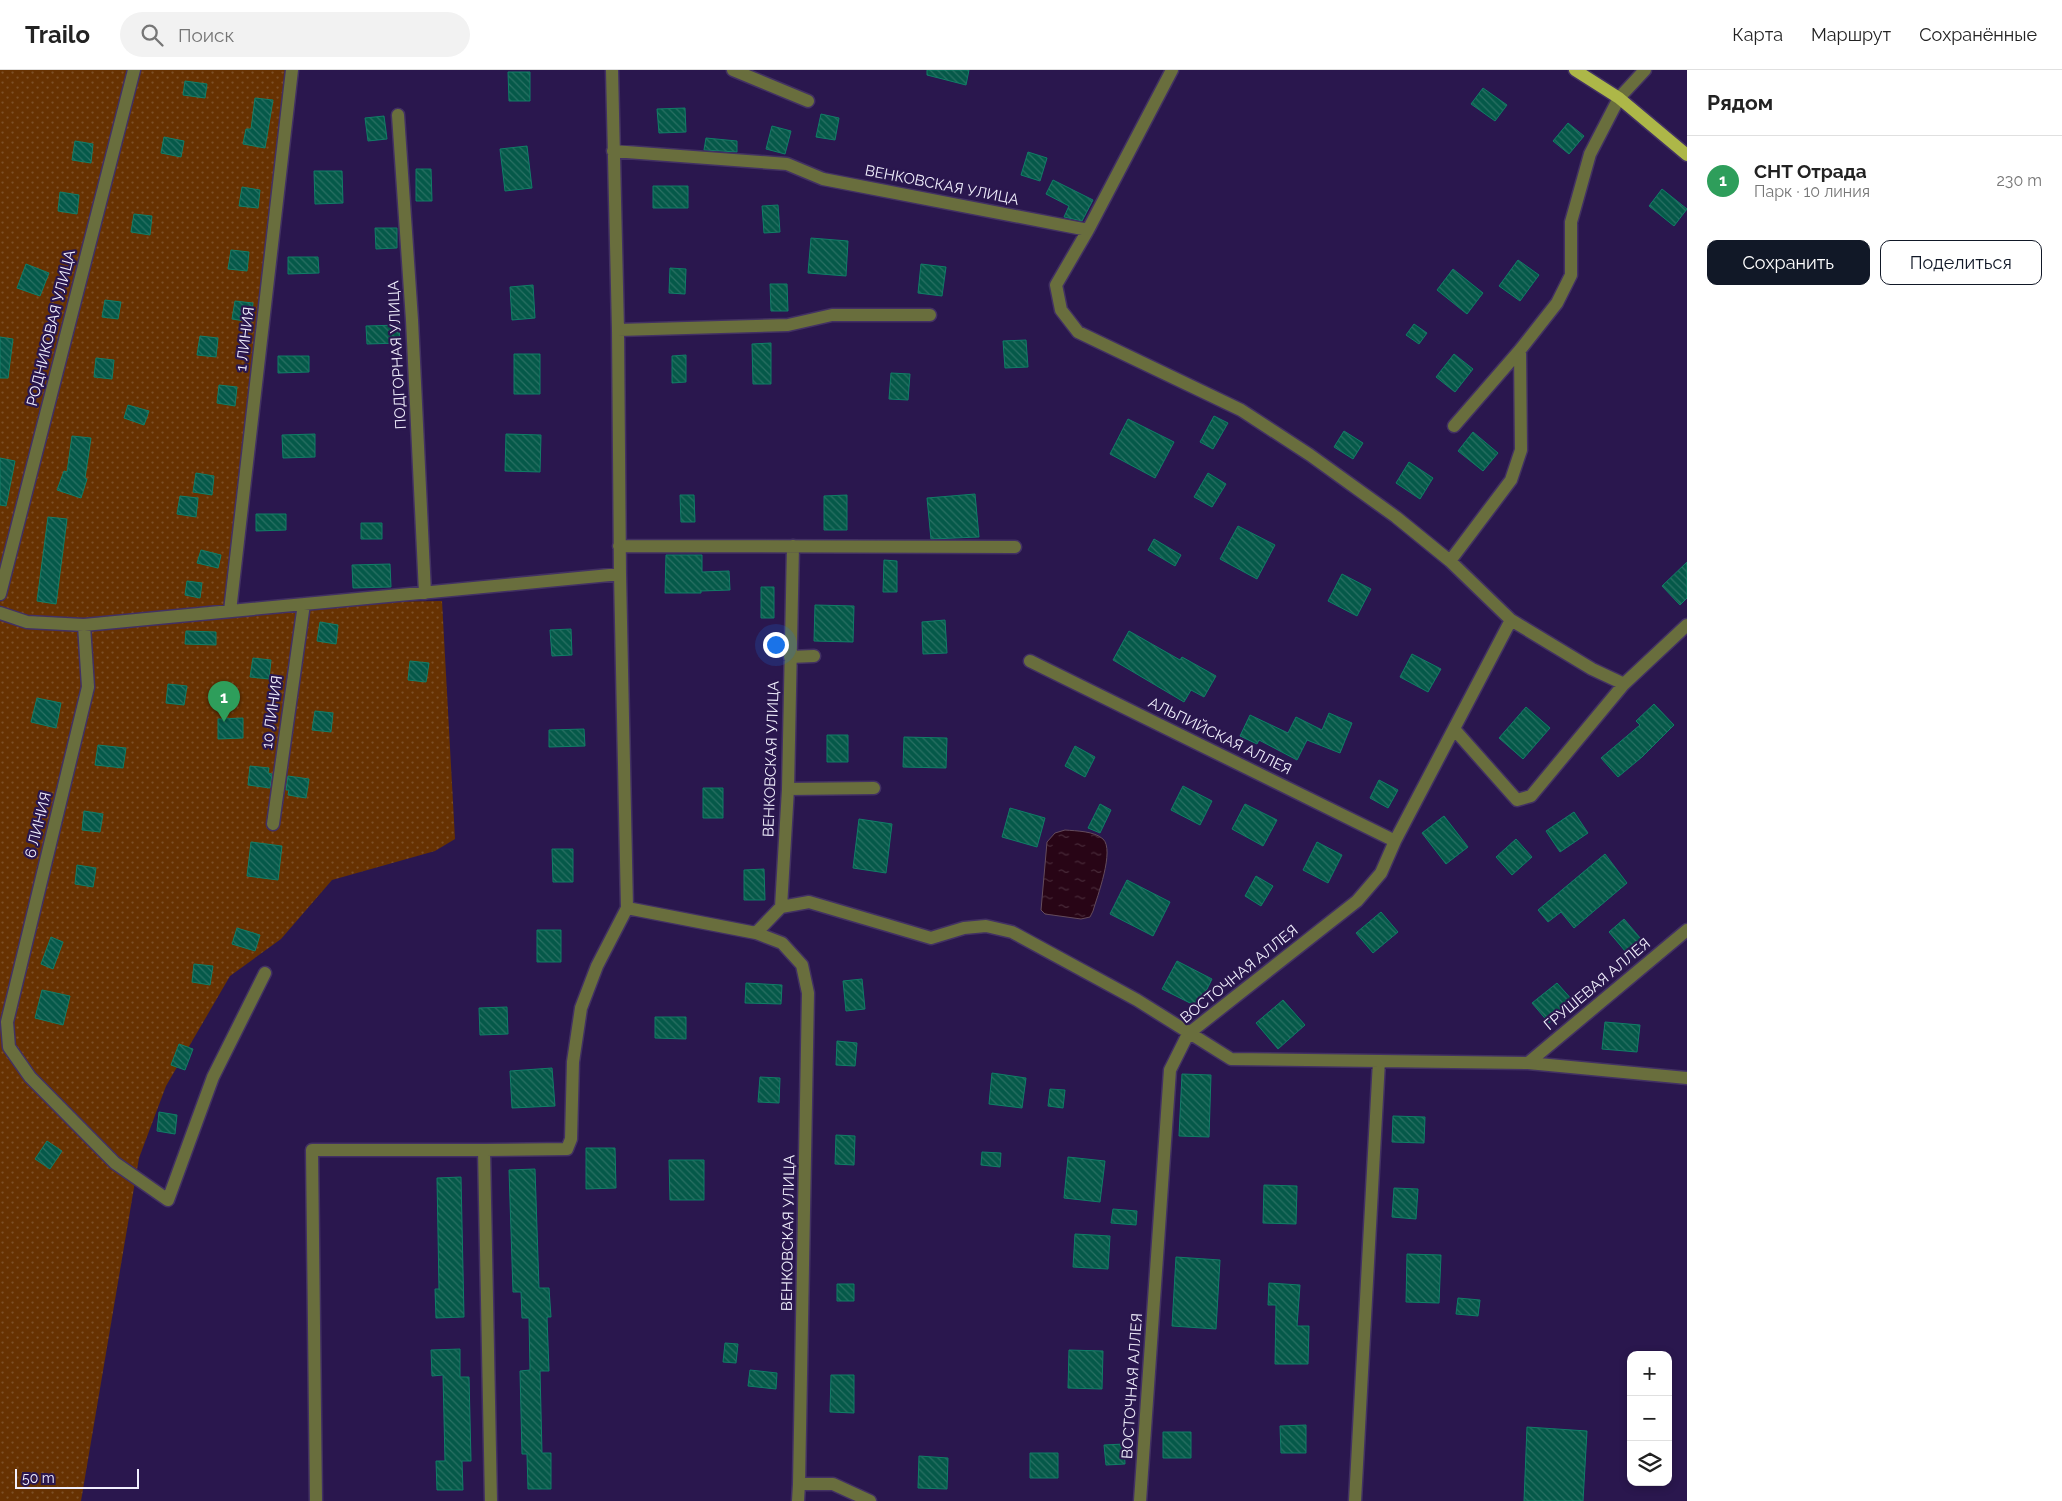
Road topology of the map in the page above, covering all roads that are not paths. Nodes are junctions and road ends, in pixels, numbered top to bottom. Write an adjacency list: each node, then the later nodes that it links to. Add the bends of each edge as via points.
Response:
1 (134, 70): 24 (street, РОДНИКОВАЯ УЛИЦА)
2 (292, 70): 26 (street, 1 ЛИНИЯ)
3 (612, 70): 11 (street)
4 (733, 70): 9 (street)
5 (1172, 70): 13 (street)
6 (1575, 70): 8 (main road)
7 (1645, 70): 8 (street)
8 (1619, 98): 12 (main road); 16 (street, via 1590,154 1571,222 1571,274 1556,303)
9 (808, 101)
10 (398, 115): 23 (street, ПОДГОРНАЯ УЛИЦА)
11 (613, 151): 13 (street, ВЕНКОВСКАЯ УЛИЦА, via 787,164 823,179); 15 (street)
12 (1687, 155)
13 (1088, 230): 21 (street, via 1056,285 1061,310 1078,332 1241,410 1396,517)
14 (930, 315): 15 (street, via 832,315 788,325)
15 (618, 330): 18 (street)
16 (1520, 350): 17 (street); 21 (street, via 1521,450 1510,480)
17 (1454, 426)
18 (619, 546): 19 (street); 22 (street)
19 (793, 546): 20 (street); 32 (street, ВЕНКОВСКАЯ УЛИЦА)
20 (1015, 547)
21 (1450, 561): 28 (street)
22 (620, 574): 23 (street); 41 (street)
23 (425, 593): 25 (street)
24 (0, 594)
25 (304, 604): 26 (street); 38 (street, 10 ЛИНИЯ)
26 (230, 611): 29 (street)
27 (0, 613): 29 (street, via 27,622)
28 (1511, 620): 34 (street, via 1592,669); 35 (street, ВОСТОЧНАЯ АЛЛЕЯ)
29 (84, 625): 45 (street, 6 ЛИНИЯ, via 88,687)
30 (1687, 625): 34 (street)
31 (814, 656): 32 (street)
32 (790, 657): 37 (street, ВЕНКОВСКАЯ УЛИЦА)
33 (1030, 661): 39 (street, АЛЬПИЙСКАЯ АЛЛЕЯ)
34 (1624, 684): 35 (street, via 1531,796 1517,800)
35 (1454, 729): 39 (street, ВОСТОЧНАЯ АЛЛЕЯ)
36 (874, 788): 37 (street)
37 (788, 789): 40 (street, ВЕНКОВСКАЯ УЛИЦА)
38 (274, 824)
39 (1395, 841): 46 (street, ВОСТОЧНАЯ АЛЛЕЯ, via 1381,873 1358,901)
40 (781, 907): 43 (street); 46 (street, via 808,902 931,938 964,928 986,926 1012,932 1137,1000)
41 (627, 908): 43 (street, ВЕНКОВСКАЯ УЛИЦА); 50 (street, via 597,966 581,1008 573,1062 571,1140 567,1149)
42 (1687, 930): 48 (street, ГРУШЕВАЯ АЛЛЕЯ)
43 (756, 933): 51 (street, ВЕНКОВСКАЯ УЛИЦА, via 782,943 802,965 808,993)
44 (265, 973): 45 (street, 6 ЛИНИЯ, via 213,1077 168,1200 115,1163 30,1077 9,1047)
45 (4, 1024)
46 (1188, 1034): 47 (street, via 1231,1059); 56 (street, ВОСТОЧНАЯ АЛЛЕЯ, via 1170,1070)
47 (1379, 1061): 48 (street); 57 (street)
48 (1528, 1063): 49 (street)
49 (1687, 1078)
50 (484, 1150): 52 (street, via 312,1150); 53 (street)
51 (799, 1484): 54 (street, ВЕНКОВСКАЯ УЛИЦА); 55 (street, via 833,1484)
52 (316, 1501)
53 (491, 1501)
54 (798, 1501)
55 (870, 1501)
56 (1140, 1501)
57 (1355, 1501)

